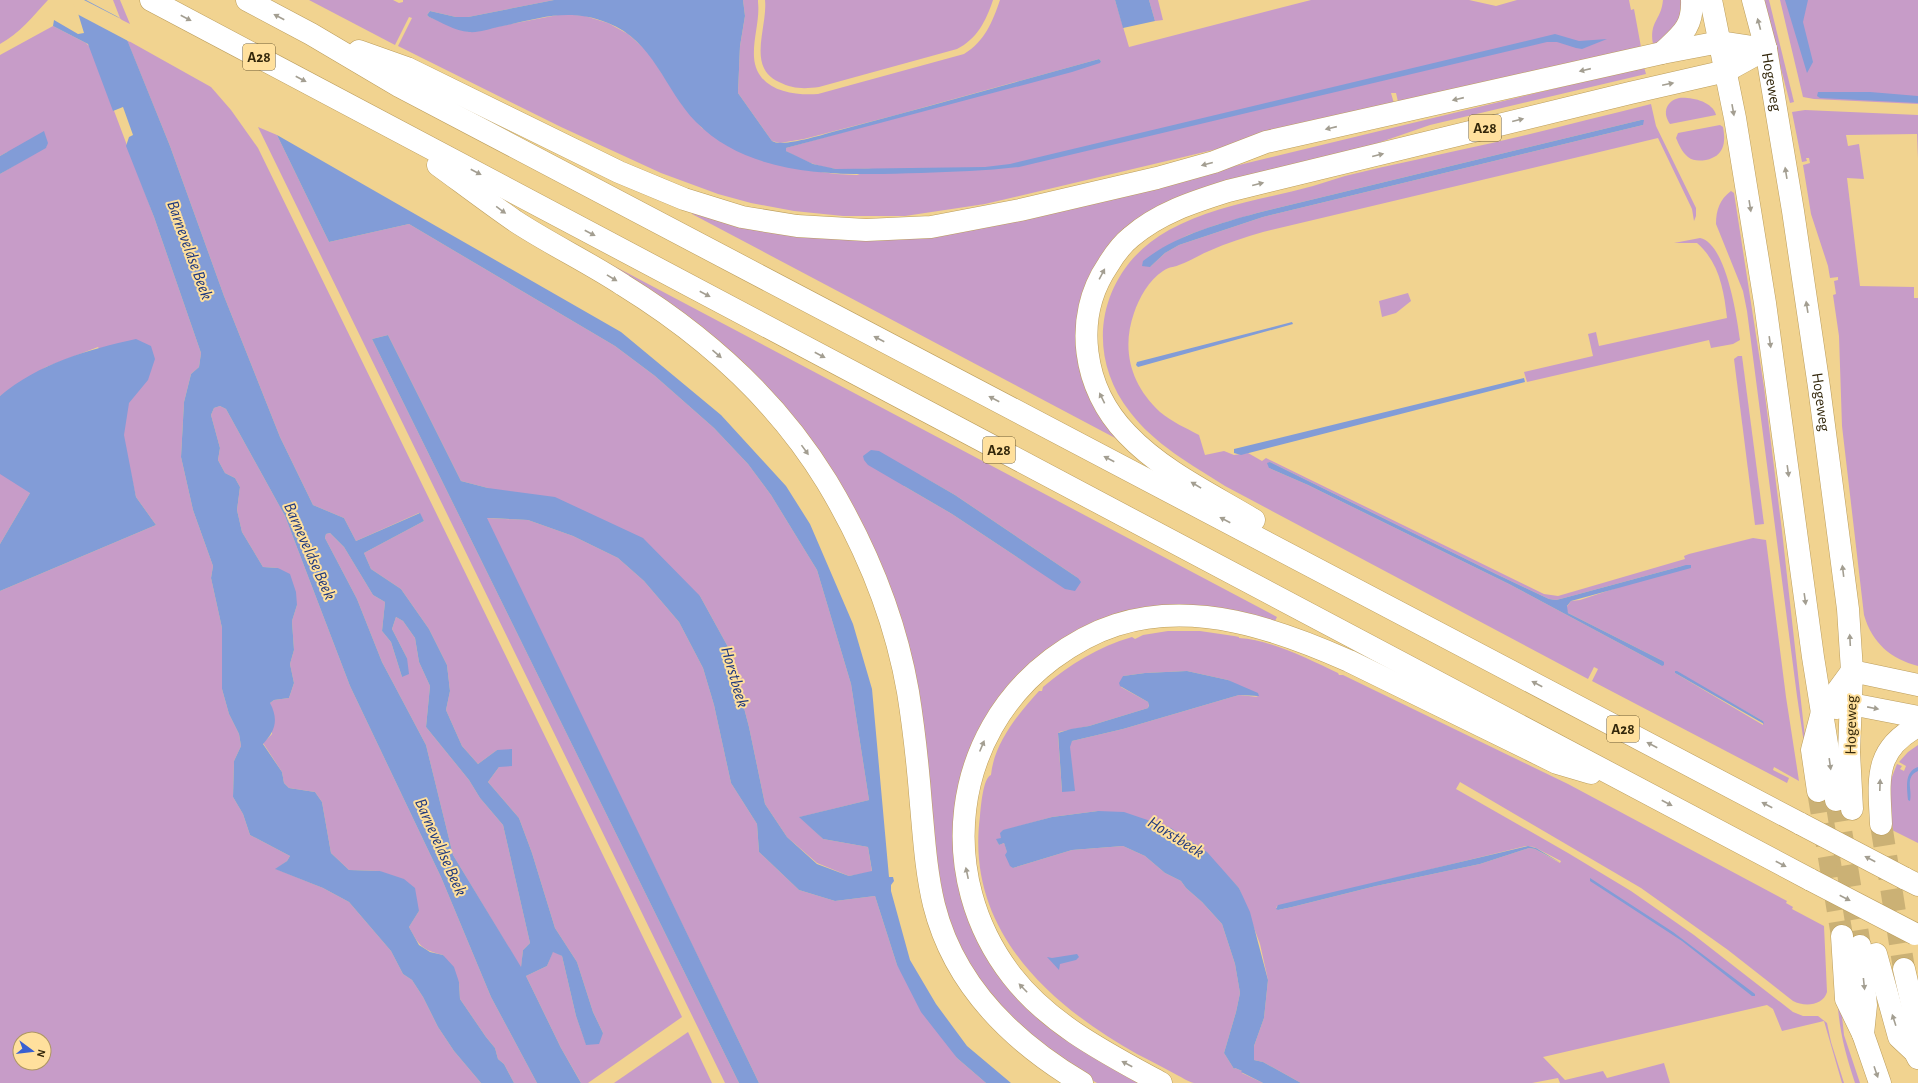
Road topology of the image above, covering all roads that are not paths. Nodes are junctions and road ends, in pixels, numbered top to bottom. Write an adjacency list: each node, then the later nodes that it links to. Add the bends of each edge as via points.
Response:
1 (151, 0): 11 (main road, A28, one-way to 11)
2 (247, 0): 6 (main road, A28, one-way to 2)
3 (1692, 0): 9 (main road, via 1688,26)
4 (1711, 0): 7 (main road, Hogeweg)
5 (1753, 0): 8 (main road, Hogeweg, one-way to 5)
6 (311, 34): 9 (main road, A28, one-way to 6, via 1266,142 1214,162 1157,178 1020,210 931,227 866,230 797,226 742,217 684,199 619,172 407,68); 12 (main road, A28, one-way to 6, via 406,90)
7 (1720, 42): 8 (main road); 9 (main road, A28); 10 (main road, Hogeweg)
8 (1766, 49): 10 (main road); 13 (main road, Hogeweg, one-way to 8, via 1848,609 1819,387)
9 (1662, 53)
10 (1726, 72): 12 (main road, A28, one-way to 10, via 1158,462 1126,433 1113,418 1102,398 1087,356 1087,321 1096,286 1116,253 1129,238 1148,224 1196,201 1614,96); 16 (main road, Hogeweg, one-way to 16, via 1765,303)
11 (367, 114): 19 (main road, A28, one-way to 19); 25 (main road, A28, one-way to 25, via 516,221 624,285 669,316 740,375 771,407 801,445 825,479 856,533 889,614 900,655 912,722 929,883 940,927 965,978 995,1016 1036,1052)
12 (1445, 635): 21 (main road, A28, one-way to 12, bridge)
13 (1852, 671): 14 (main road); 15 (main road, Hogeweg); 16 (main road)
14 (1918, 685)
15 (1851, 704): 16 (main road); 16 (main road, Hogeweg, one-way to 15, via 1812,750 1835,800 1850,752); 17 (main road, one-way to 17)
16 (1822, 712)
17 (1918, 717)
18 (1918, 726): 20 (main road, one-way to 18, via 1882,764 1895,741)
19 (1632, 785): 22 (main road, A28, one-way to 22, bridge); 26 (main road, A28, one-way to 19, via 1088,1043 1012,977 990,943 970,888 965,865 964,816 975,763 996,720 1014,695 1031,676 1065,650 1116,625 1143,619 1202,616 1260,626 1349,661 1557,763)
20 (1881, 824)
21 (1911, 881)
22 (1916, 935)
23 (1904, 969): 24 (main road, via 1918,1030)
24 (1916, 1055): 27 (main road, one-way to 27, via 1899,1037 1859,945 1866,1005 1863,1034)
25 (1082, 1083)
26 (1161, 1083)
27 (1880, 1083)

